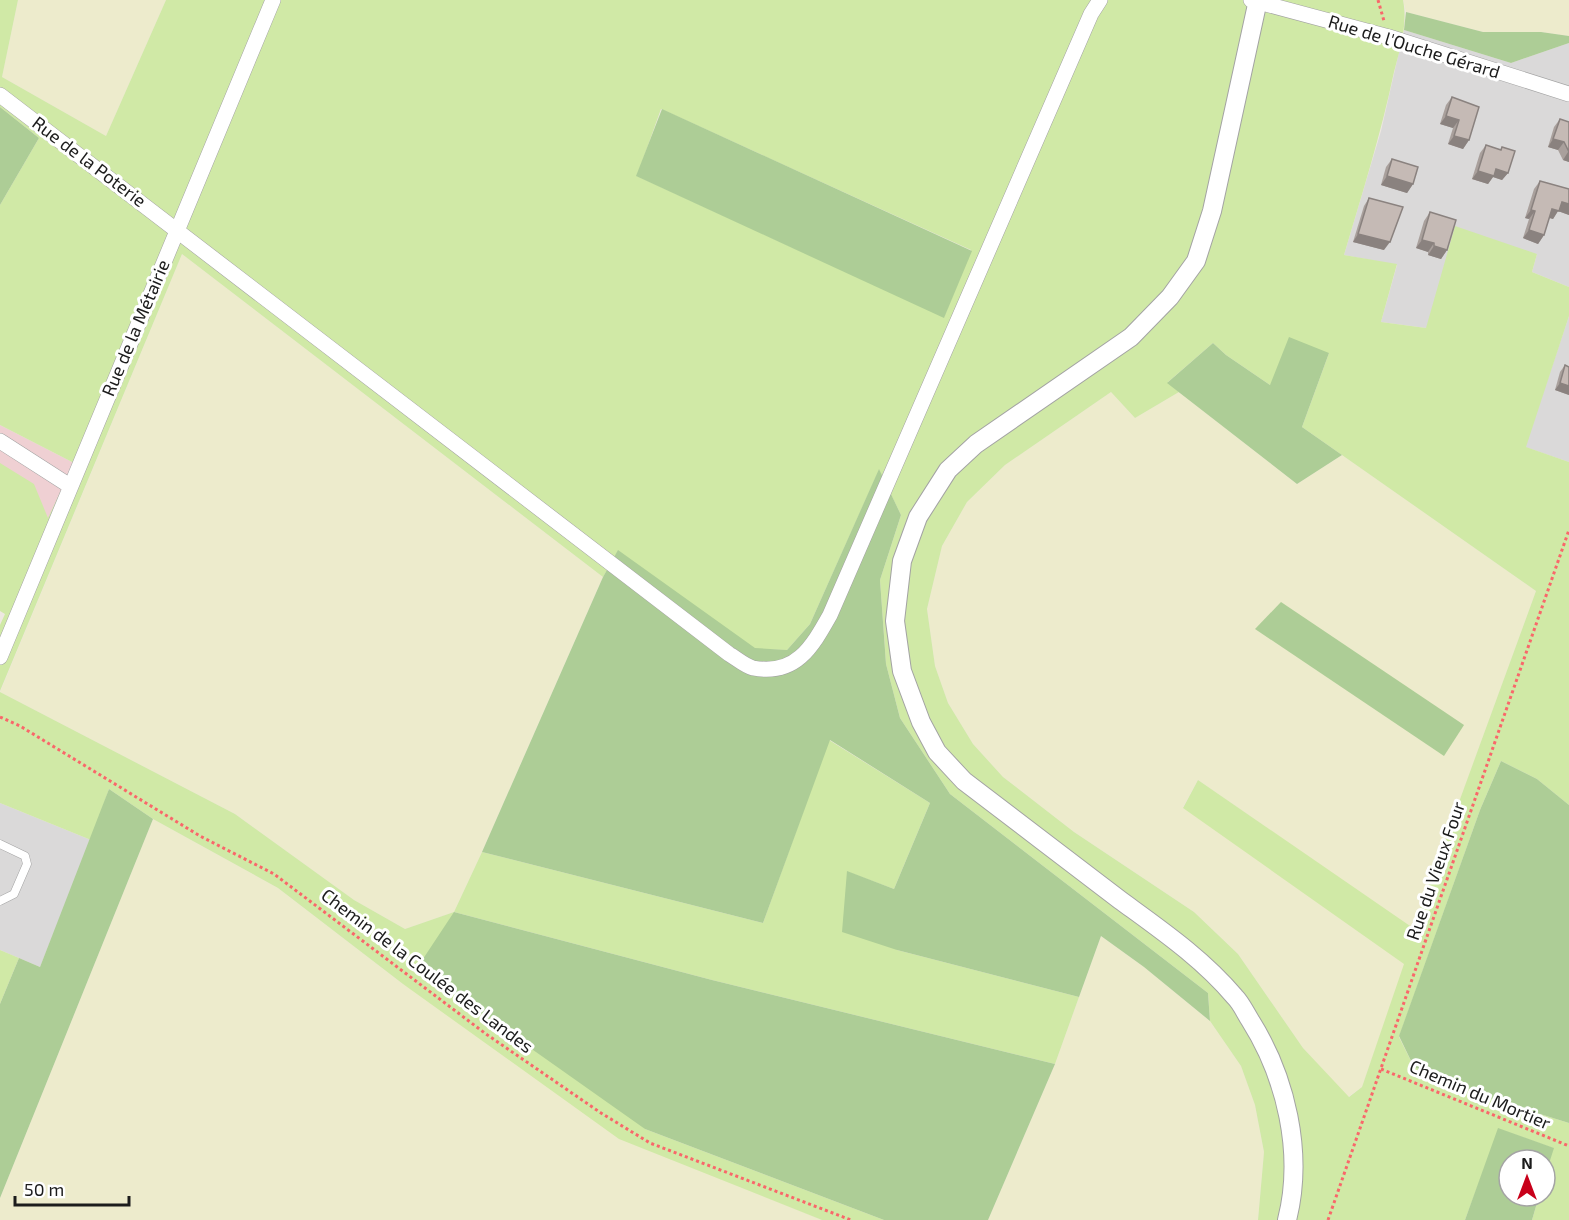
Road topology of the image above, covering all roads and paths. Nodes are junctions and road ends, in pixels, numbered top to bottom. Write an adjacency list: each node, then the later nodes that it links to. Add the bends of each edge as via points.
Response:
1 (273, 0): 6 (street, Rue de la Métairie)
2 (1100, 0): 6 (street, Rue de la Poterie, via 830,615 813,646 797,662 778,668 751,668 729,654)
3 (1256, 0): 4 (street, Rue de l'Ouche Gérard); 17 (street, via 1212,211 1196,261 1170,297 1131,337 976,444 948,470 918,517 902,561 895,621 902,671 921,722 937,752 964,782 1199,959 1236,998 1278,1074 1288,1117 1294,1155 1292,1202)
4 (1569, 94)
5 (0, 95): 6 (street, Rue de la Poterie)
6 (178, 230): 8 (street, Rue de la Métairie)
7 (0, 441): 8 (street)
8 (70, 486): 10 (street, Rue de la Métairie)
9 (1569, 530): 14 (path, Rue du Vieux Four)
10 (0, 657)
11 (0, 717): 16 (path, Chemin de la Coulée des Landes, via 200,836 274,874 486,1034 650,1143)
12 (0, 844): 13 (lane, via 26,855 27,864 14,894)
13 (0, 901)
14 (1381, 1069): 15 (path, Chemin du Mortier); 18 (path, Rue du Vieux Four)
15 (1569, 1146)
16 (851, 1220)
17 (1287, 1220)
18 (1328, 1220)

